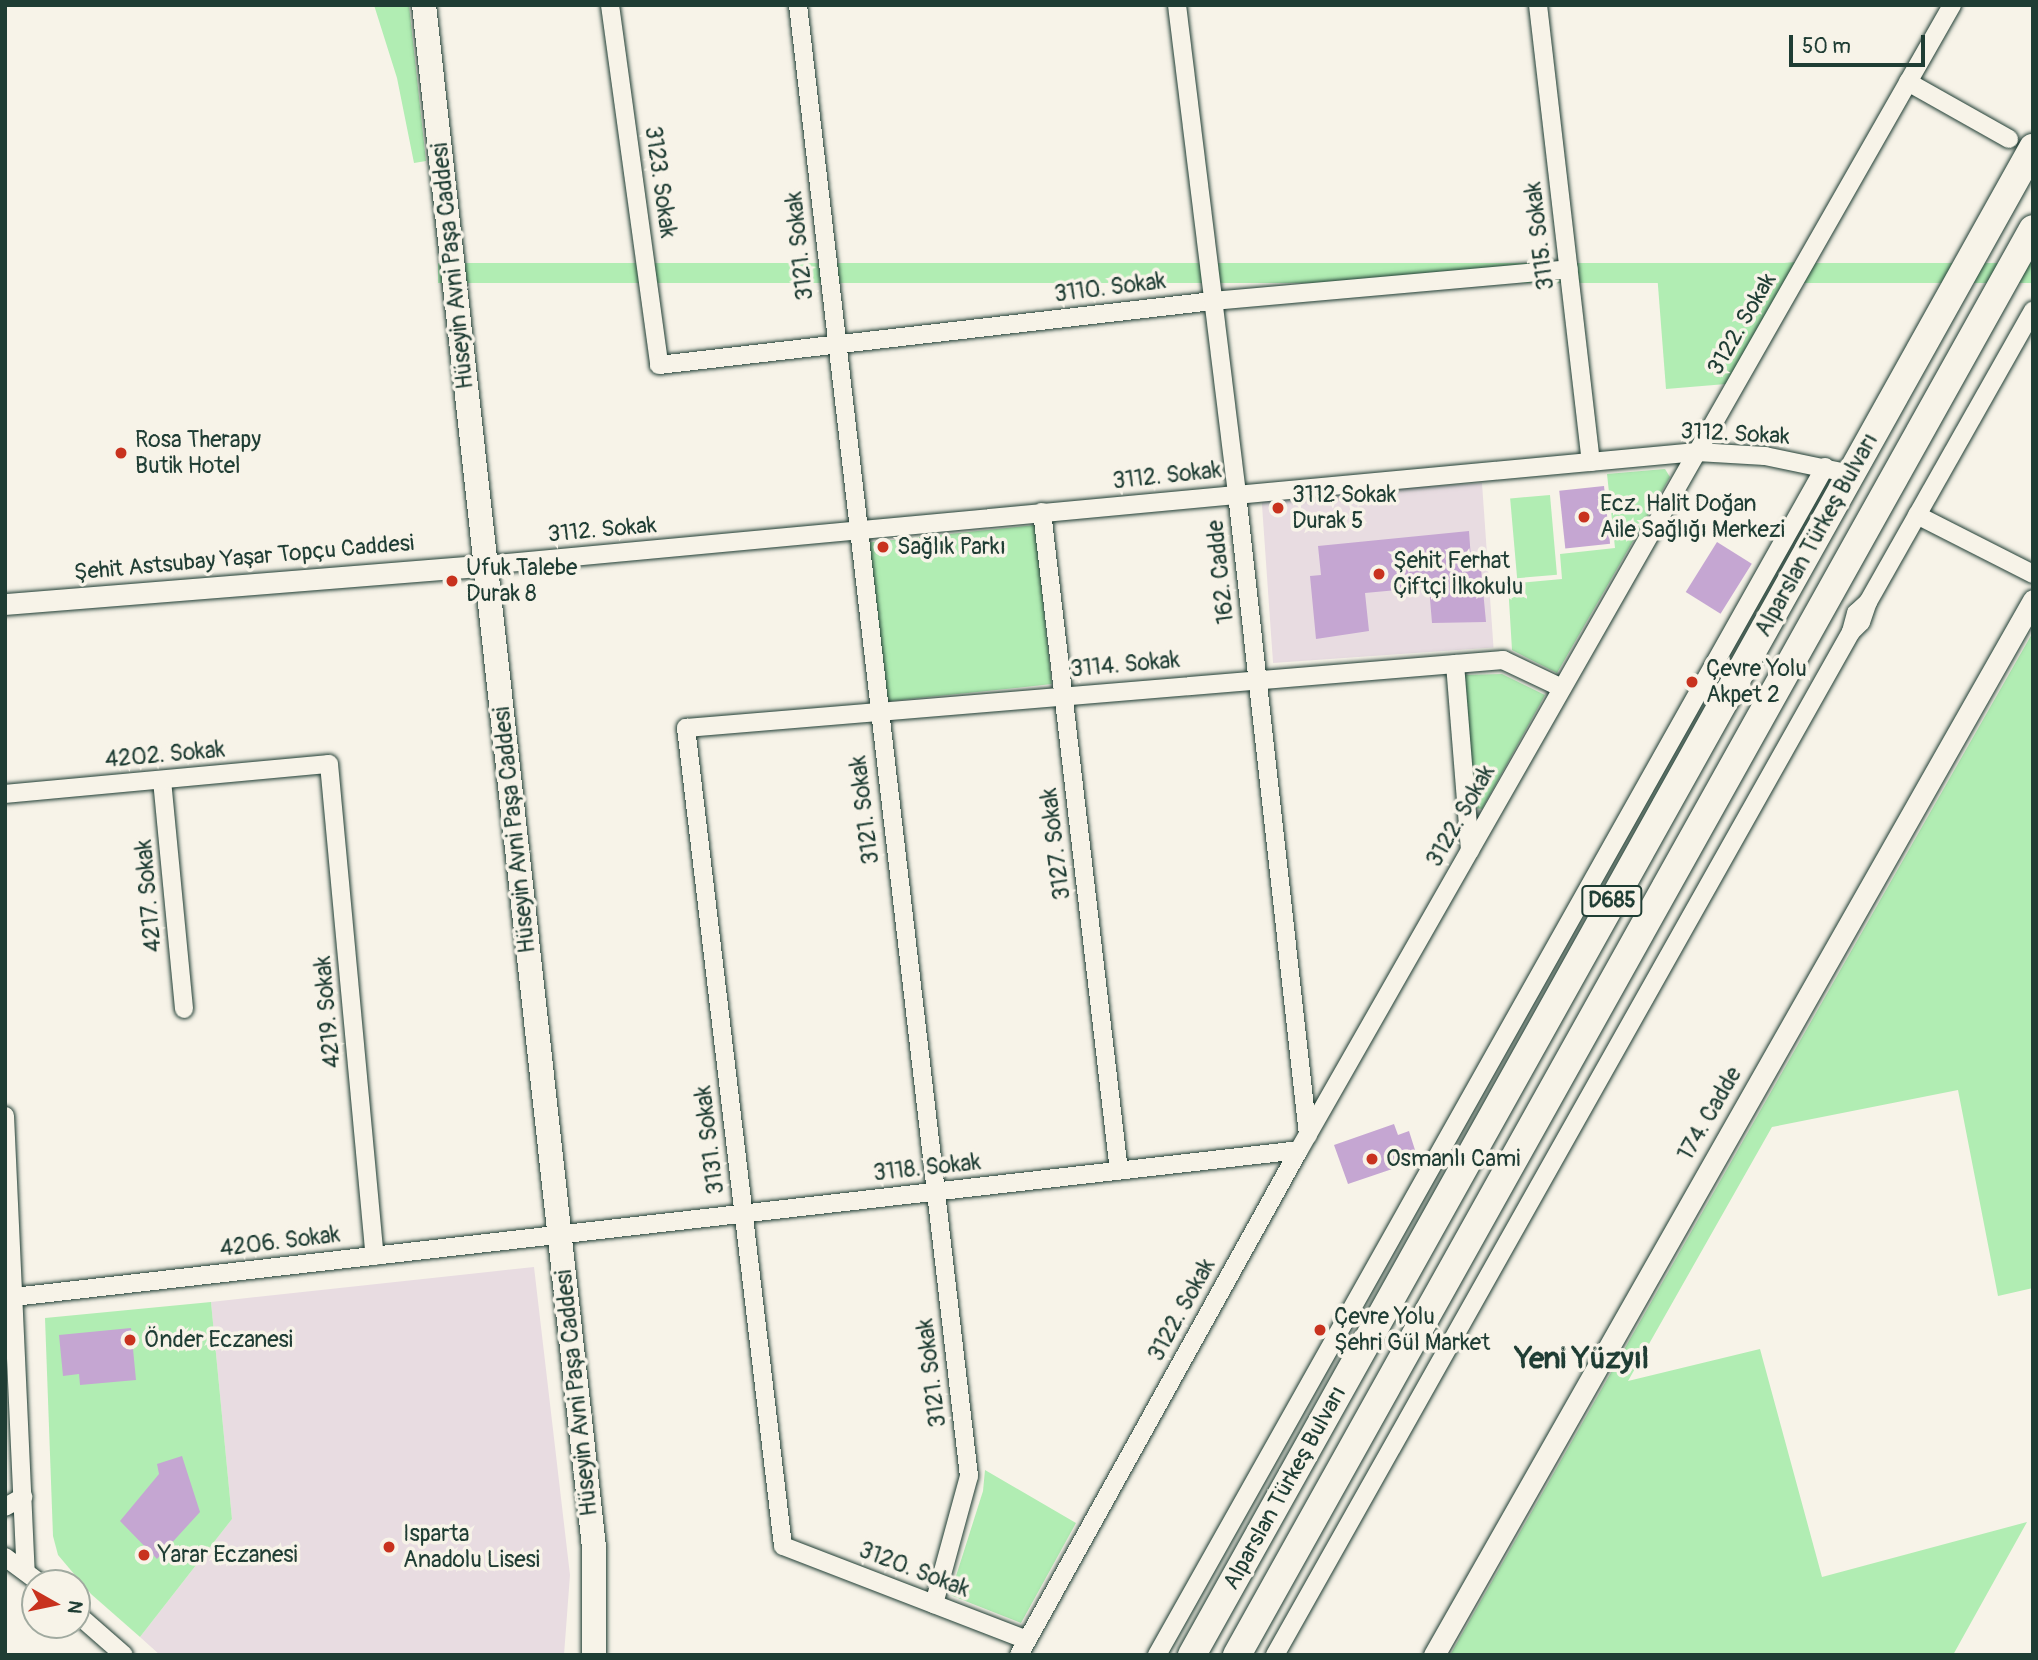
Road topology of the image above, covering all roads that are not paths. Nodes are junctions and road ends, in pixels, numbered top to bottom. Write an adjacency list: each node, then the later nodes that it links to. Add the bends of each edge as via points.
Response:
1 (424, 5): 22 (main road, Hüseyin Avni Paşa Caddesi)
2 (610, 5): 14 (street, 3123. Sokak)
3 (798, 5): 13 (street, 3121. Sokak)
4 (1177, 5): 11 (street, 162. Cadde)
5 (1538, 5): 10 (street, 3115. Sokak)
6 (1952, 5): 7 (street, 3122. Sokak)
7 (1908, 82): 8 (street); 15 (street, 3122. Sokak)
8 (2021, 144): 17 (highway, Alparslan Türkeş Bulvarı / D685)
9 (2033, 229): 58 (highway, Alparslan Türkeş Bulvarı / D685)
10 (1569, 269): 11 (street, 3110. Sokak); 16 (street, 3115. Sokak)
11 (1213, 301): 13 (street, 3110. Sokak); 18 (street, 162. Cadde)
12 (2033, 310): 20 (street)
13 (835, 345): 14 (street, 3110. Sokak); 21 (street, 3121. Sokak)
14 (659, 365)
15 (1697, 452): 16 (street, 3112. Sokak); 17 (street, 3112. Sokak, via 1765,456); 28 (street, 3122. Sokak)
16 (1591, 462): 18 (street, 3112. Sokak)
17 (1838, 470): 56 (street); 57 (highway, Alparslan Türkeş Bulvarı / D685)
18 (1237, 494): 19 (street, 3112. Sokak); 27 (street, 162. Cadde)
19 (1042, 512): 21 (street, 3112. Sokak); 29 (street, 3127. Sokak)
20 (1917, 515): 23 (street); 59 (street, via 1861,622 1851,632)
21 (856, 530): 22 (street, 3112. Sokak); 30 (street, 3121. Sokak)
22 (486, 565): 25 (street, Şehit Astsubay Yaşar Topçu Caddesi); 42 (main road, Hüseyin Avni Paşa Caddesi)
23 (2033, 573)
24 (2033, 600): 60 (street, 174. Cadde)
25 (5, 604)
26 (1455, 664): 27 (street, 3114. Sokak); 28 (street, 3114. Sokak, via 1503,660); 35 (street)
27 (1257, 678): 29 (street, 3114. Sokak); 38 (street, 162. Cadde)
28 (1562, 688): 35 (street, 3122. Sokak)
29 (1064, 695): 30 (street, 3114. Sokak); 39 (street, 3127. Sokak)
30 (877, 711): 31 (street, 3114. Sokak); 40 (street, 3121. Sokak)
31 (686, 728): 41 (street, 3131. Sokak)
32 (329, 764): 33 (street, 4202. Sokak); 43 (street, 4219. Sokak)
33 (162, 780): 34 (street, 4202. Sokak); 36 (street, 4217. Sokak)
34 (5, 794)
35 (1470, 850): 38 (street, 3122. Sokak)
36 (184, 1009)
37 (5, 1116): 44 (street)
38 (1303, 1143): 39 (street, 3118. Sokak); 53 (street, 3122. Sokak)
39 (1119, 1171): 40 (street, 3118. Sokak)
40 (935, 1191): 41 (street, 3118. Sokak); 51 (street, 3121. Sokak, via 969,1476)
41 (743, 1213): 42 (street, 3118. Sokak); 47 (street, 3131. Sokak)
42 (560, 1234): 43 (street, 4206. Sokak); 55 (main road, Hüseyin Avni Paşa Caddesi, via 594,1548)
43 (375, 1255): 44 (street, 4206. Sokak)
44 (10, 1298): 45 (street)
45 (23, 1497): 46 (street); 50 (street)
46 (5, 1507)
47 (783, 1546): 51 (street, 3120. Sokak)
48 (5, 1556): 49 (street)
49 (22, 1569)
50 (26, 1569)
51 (934, 1604): 53 (street, 3120. Sokak)
52 (91, 1626): 54 (street)
53 (1023, 1647)
54 (124, 1655)
55 (594, 1655)
56 (1157, 1655)
57 (1192, 1655)
58 (1237, 1655)
59 (1275, 1655)
60 (1434, 1655)

